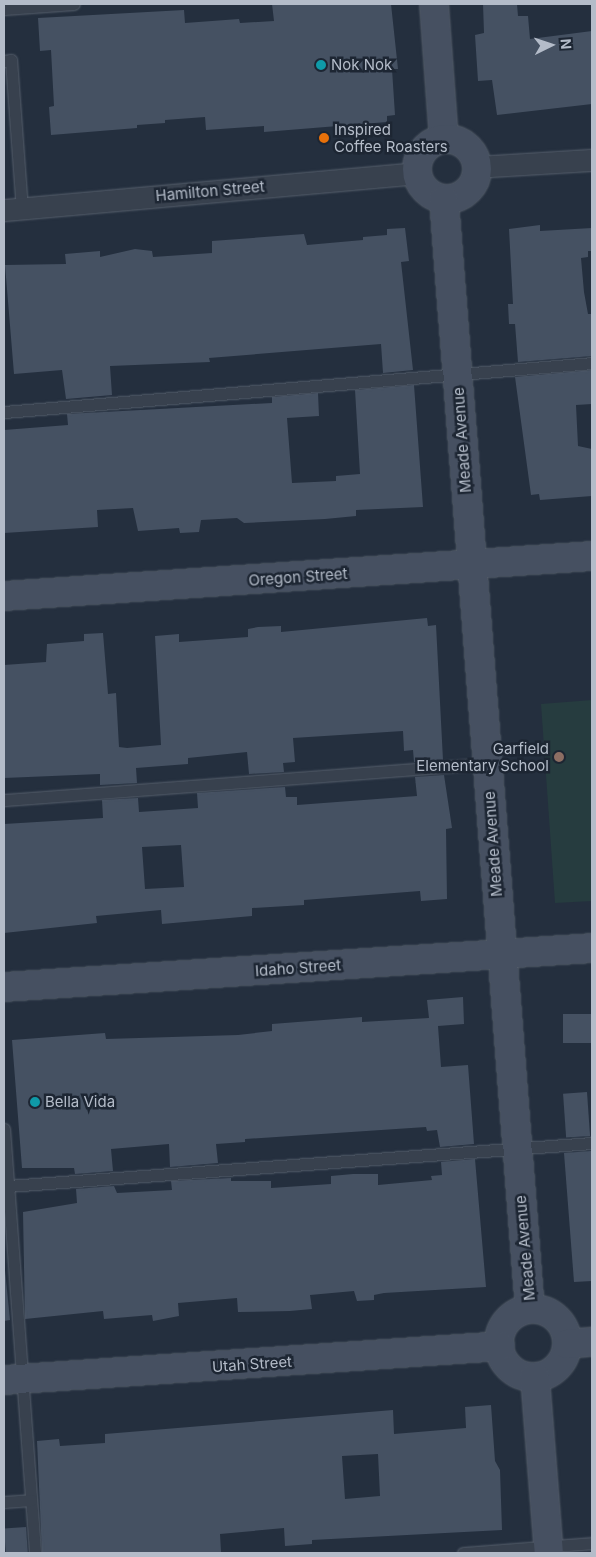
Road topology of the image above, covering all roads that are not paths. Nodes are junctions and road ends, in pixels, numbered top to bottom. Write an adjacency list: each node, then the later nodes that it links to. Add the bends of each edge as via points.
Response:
1 (74, 4): 3 (lane)
2 (434, 4): 6 (main road)
3 (4, 10)
4 (4, 61): 5 (lane, via 11,60)
5 (10, 121): 11 (lane)
6 (444, 139): 8 (main road, via 466,146); 9 (main road, via 423,151)
7 (592, 160): 8 (street)
8 (476, 167): 10 (main road, via 468,191)
9 (416, 173): 10 (main road, via 430,195); 11 (street, Hamilton Street)
10 (444, 200): 13 (main road, Meade Avenue)
11 (13, 210)
12 (592, 363): 13 (lane)
13 (458, 374): 14 (lane); 16 (main road, Meade Avenue)
14 (4, 412)
15 (592, 556): 16 (main road, Oregon Street)
16 (471, 565): 17 (main road, Oregon Street); 18 (main road, Meade Avenue)
17 (4, 596)
18 (487, 764): 19 (lane); 21 (main road, Meade Avenue)
19 (4, 800)
20 (592, 948): 21 (main road, Idaho Street)
21 (501, 954): 22 (main road, Idaho Street); 25 (main road, Meade Avenue)
22 (4, 987)
23 (4, 1129): 26 (lane)
24 (592, 1143): 25 (lane)
25 (516, 1148): 26 (lane); 28 (main road, Meade Avenue)
26 (8, 1186): 27 (lane)
27 (8, 1238): 32 (lane)
28 (530, 1309): 29 (main road, via 556,1318); 30 (main road, via 507,1321)
29 (580, 1343): 31 (main road, via 561,1363)
30 (500, 1346): 31 (main road, via 512,1369); 32 (main road, Utah Street)
31 (536, 1377): 36 (main road)
32 (13, 1380): 33 (lane)
33 (31, 1500): 34 (lane); 37 (lane)
34 (4, 1502)
35 (592, 1543): 36 (lane)
36 (549, 1550): 38 (lane)
37 (35, 1553)
38 (463, 1553)

